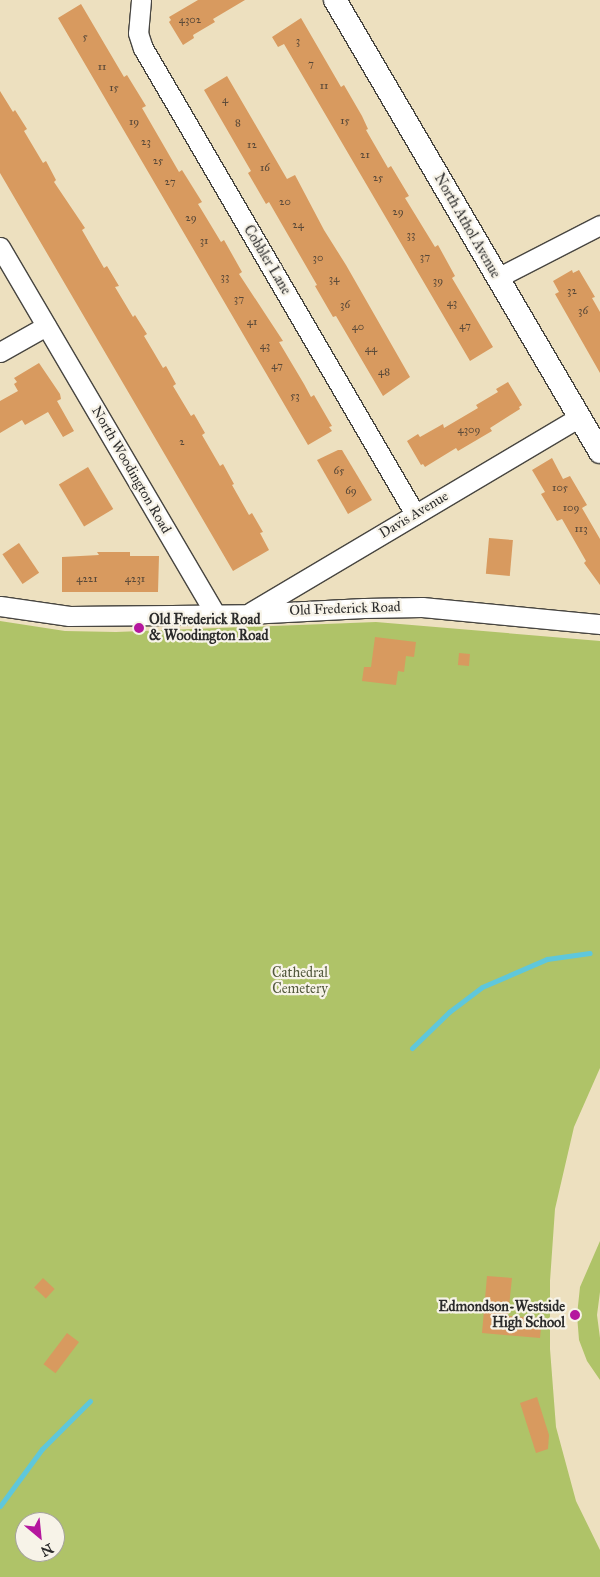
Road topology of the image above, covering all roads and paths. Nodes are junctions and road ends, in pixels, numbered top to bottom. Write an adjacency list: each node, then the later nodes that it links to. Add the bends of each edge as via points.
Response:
1 (141, 0): 10 (street, Cobbler Lane, via 138,33 143,48)
2 (335, 0): 5 (street, North Athol Avenue)
3 (600, 225): 5 (street)
4 (0, 247): 6 (street, North Woodington Road)
5 (497, 278): 8 (street, North Athol Avenue)
6 (46, 326): 7 (street); 12 (street, North Woodington Road)
7 (0, 352)
8 (579, 417): 9 (street, North Athol Avenue); 10 (street, Davis Avenue)
9 (600, 452)
10 (415, 514): 13 (street, Davis Avenue)
11 (0, 606): 12 (street, Old Frederick Road, via 69,616)
12 (215, 614): 13 (street, Old Frederick Road)
13 (248, 614): 14 (street, Old Frederick Road, via 422,608)
14 (600, 624)

